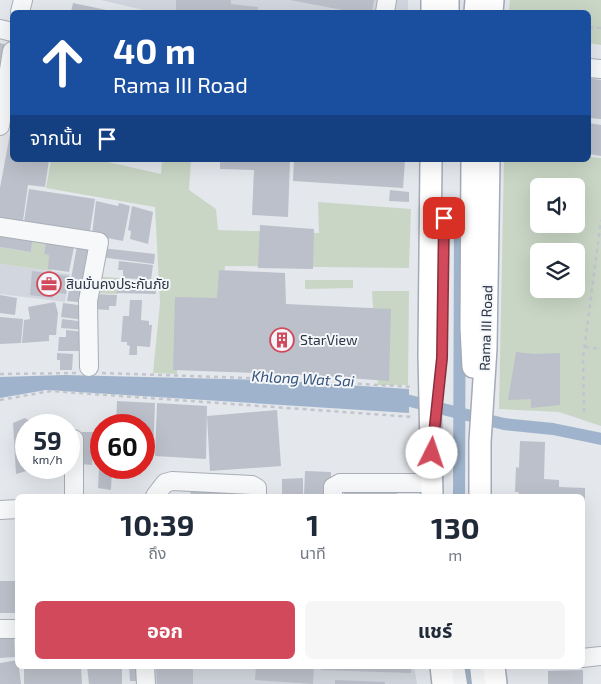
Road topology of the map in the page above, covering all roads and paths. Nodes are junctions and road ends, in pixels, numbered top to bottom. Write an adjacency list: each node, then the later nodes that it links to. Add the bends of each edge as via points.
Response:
1 (10, 64): 2 (street)
2 (0, 126)
3 (431, 162): 13 (main road)
4 (445, 162): 13 (main road)
5 (489, 162): 14 (main road, Rama III Road, via 486,348)
6 (472, 170): 14 (main road, Rama III Road, via 471,328)
7 (601, 220): 9 (path)
8 (0, 227): 11 (street, via 99,242 88,301)
9 (585, 347): 10 (path); 16 (path)
10 (601, 349)
11 (88, 371): 12 (path); 13 (path)
12 (0, 374)
13 (427, 384): 21 (main road)
14 (479, 388): 26 (main road)
15 (0, 400): 17 (path, via 51,391)
16 (584, 412)
17 (413, 417)
18 (74, 479): 22 (street)
19 (234, 490): 23 (street, via 172,480); 24 (street, via 255,486)
20 (400, 490): 21 (street); 25 (street, via 340,483 334,487)
21 (432, 490)
22 (74, 494)
23 (157, 494)
24 (257, 494)
25 (333, 494)
26 (480, 494)
27 (15, 509): 28 (street)
28 (0, 510)
29 (0, 629): 30 (street)
30 (15, 629)
31 (145, 669): 36 (street)
32 (441, 669): 37 (main road)
33 (455, 669): 38 (street)
34 (479, 669): 39 (street)
35 (494, 669): 40 (main road)
36 (146, 684)
37 (442, 684)
38 (458, 684)
39 (481, 684)
40 (496, 684)

